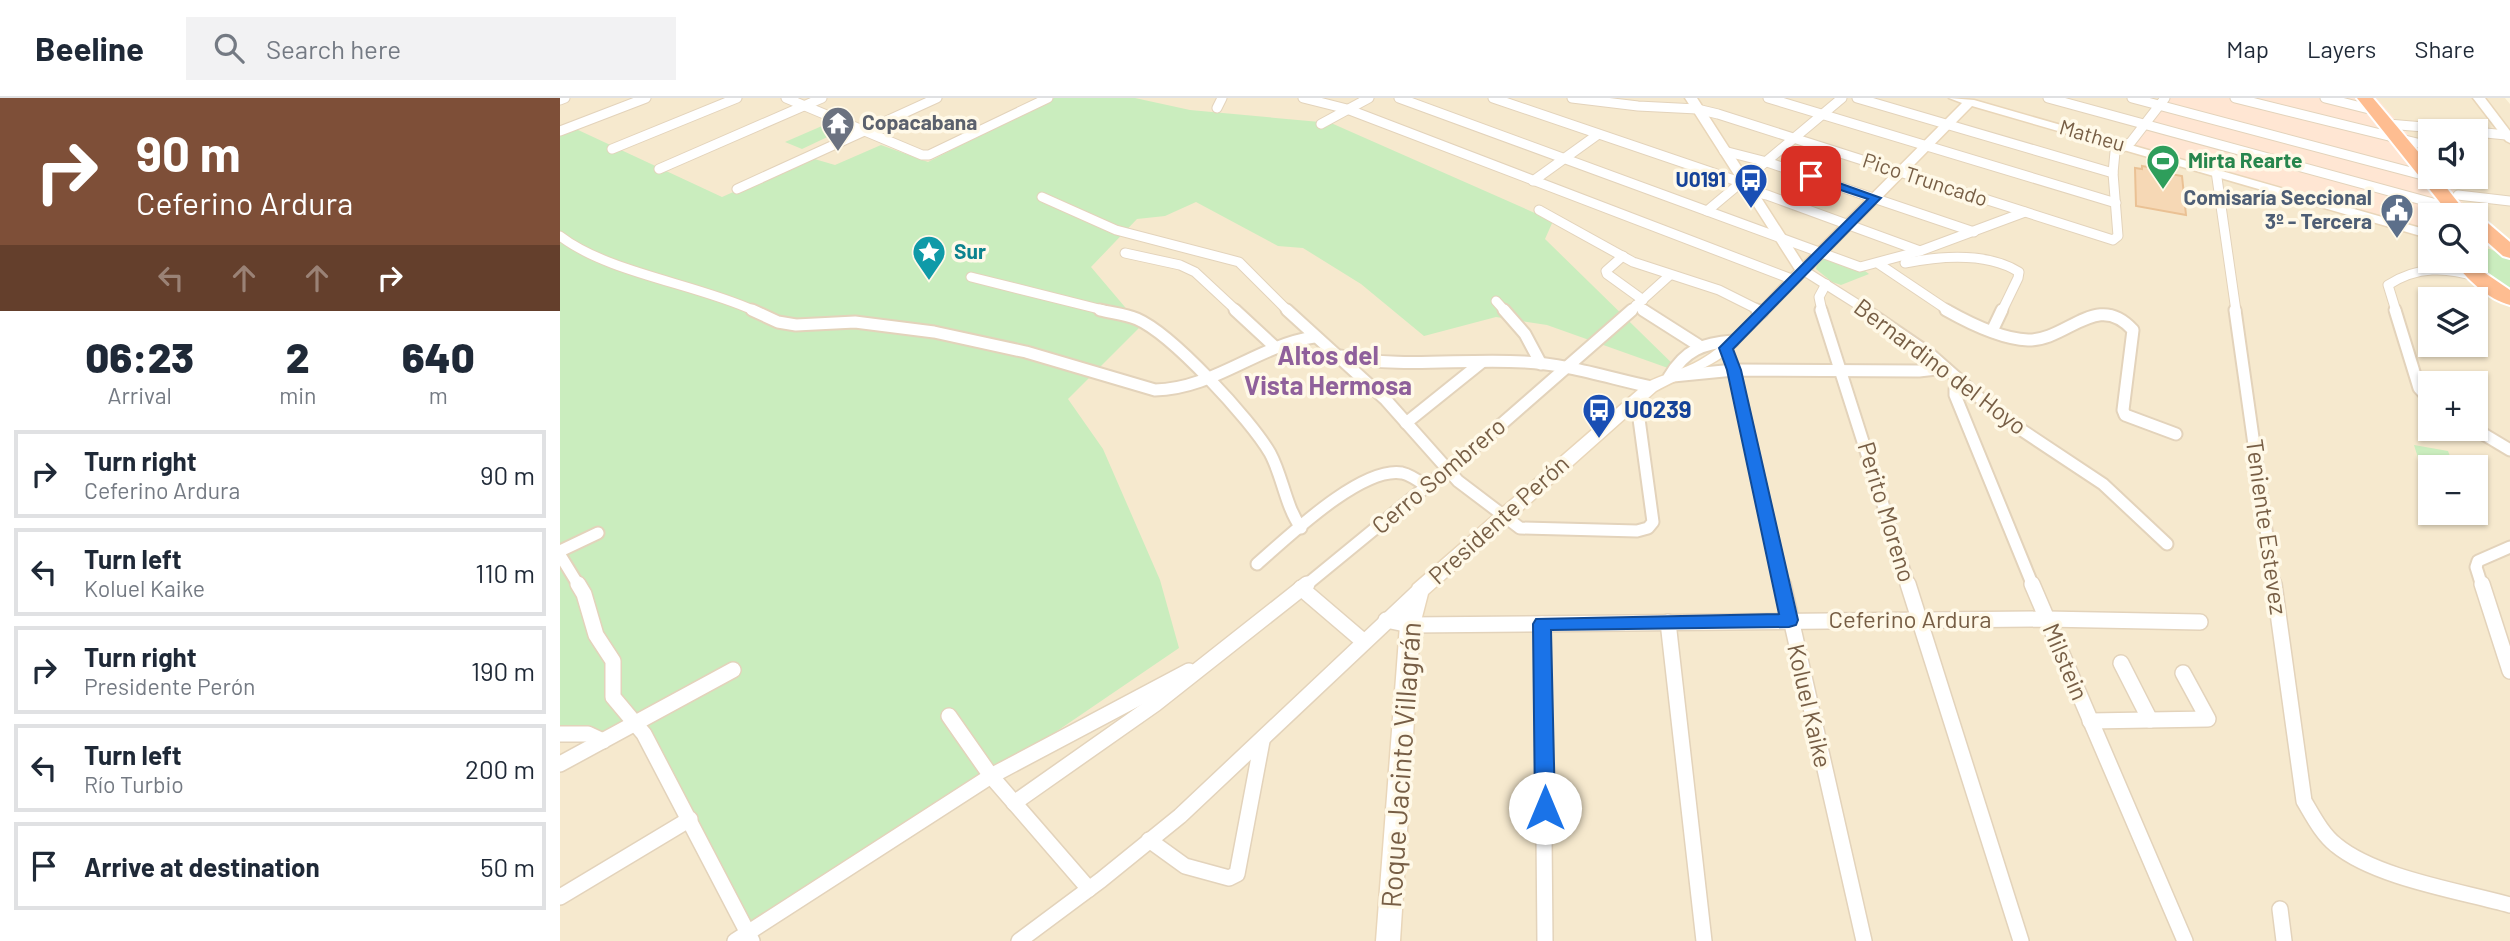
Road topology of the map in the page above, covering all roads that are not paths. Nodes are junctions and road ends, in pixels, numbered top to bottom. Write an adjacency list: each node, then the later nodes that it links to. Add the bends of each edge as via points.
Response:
1 (646, 98): 35 (street)
2 (737, 98): 44 (street)
3 (786, 98): 26 (street)
4 (822, 98): 26 (street)
5 (937, 98): 36 (street)
6 (1048, 98): 46 (street)
7 (1222, 98): 27 (street)
8 (1303, 98): 28 (street)
9 (1369, 98): 28 (street)
10 (1399, 98): 47 (street)
11 (1493, 98): 38 (street)
12 (1572, 98): 25 (street, Pico Truncado, via 1638,106)
13 (1768, 98): 29 (street)
14 (1842, 98): 29 (street)
15 (1857, 98): 32 (street)
16 (1955, 98): 23 (street, Matheu)
17 (2048, 98): 33 (street)
18 (2132, 98): 24 (street)
19 (2235, 98): 30 (street)
20 (2325, 98): 30 (street)
21 (2365, 98): 30 (highway)
22 (2479, 98): 39 (street)
23 (1972, 100): 32 (street, Presidente Perón); 42 (street, Matheu)
24 (2162, 102): 33 (street); 54 (street)
25 (1694, 104): 40 (street, Pico Truncado); 45 (street, Bernardino del Hoyo)
26 (804, 106): 36 (street); 50 (street)
27 (1217, 108)
28 (1347, 109): 31 (street); 55 (street)
29 (1822, 115): 40 (street); 41 (street)
30 (2394, 123): 34 (street); 43 (highway); 48 (highway)
31 (1321, 124)
32 (1947, 124): 41 (street, Presidente Perón); 53 (street)
33 (2146, 124): 42 (street); 63 (street)
34 (2418, 125)
35 (560, 131)
36 (863, 131): 46 (street); 57 (street)
37 (2488, 134): 39 (street)
38 (1597, 135): 47 (street); 56 (street)
39 (2508, 137)
40 (1794, 138): 49 (street); 52 (street, Pico Truncado)
41 (1925, 146): 52 (street, Presidente Perón); 62 (street)
42 (2126, 146): 51 (street, Matheu); 53 (street, via 2115,152)
43 (2418, 147)
44 (612, 149)
45 (1724, 151): 49 (street); 56 (street, Bernardino del Hoyo)
46 (929, 155)
47 (1564, 159): 55 (street); 67 (street)
48 (2418, 159)
49 (1767, 162): 56 (street); 60 (street)
50 (659, 169)
51 (2216, 171): 70 (street, Matheu); 154 (street, Teniente Estevez, via 2304,801 2336,844 2361,861)
52 (1900, 173): 60 (street, Presidente Perón); 68 (street, Pico Truncado)
53 (2113, 173): 62 (street)
54 (2418, 174)
55 (1533, 181): 85 (street)
56 (1746, 187): 67 (street); 69 (street); 74 (street, Bernardino del Hoyo)
57 (737, 189)
58 (2441, 189): 64 (highway)
59 (1042, 197): 94 (street, via 1116,230 1239,262)
60 (1876, 198): 69 (street, Presidente Perón); 71 (street)
61 (2510, 201): 65 (street)
62 (2116, 203): 68 (street, Pico Truncado, via 2118,236 2113,240)
63 (2442, 203)
64 (2453, 203)
65 (2488, 203)
66 (1539, 210): 80 (street)
67 (1707, 211): 74 (street)
68 (2025, 212): 71 (street)
69 (1849, 225): 76 (street); 79 (street, Presidente Perón)
70 (2418, 231)
71 (1974, 232): 76 (street)
72 (2488, 233): 77 (highway)
73 (560, 236): 106 (street, via 613,263 727,298 778,322 864,323 934,332 1027,352 1155,390 1170,391)
74 (1780, 238): 79 (street); 85 (street, Bernardino del Hoyo)
75 (2488, 247): 77 (highway)
76 (1920, 251): 81 (street)
77 (2510, 252)
78 (1125, 253): 97 (street, via 1195,272)
79 (1819, 253): 81 (street, via 1860,267); 85 (street, Presidente Perón)
80 (1623, 256): 84 (street); 91 (street, via 1607,274)
81 (1879, 264): 82 (street)
82 (1889, 271): 93 (street, via 1952,316); 93 (street, via 1906,262 1952,258 2014,267 2018,278)
83 (2474, 273): 87 (highway)
84 (1670, 275): 91 (street, Cerro Sombrero); 92 (street, via 1718,290)
85 (1799, 275): 88 (street, Bernardino del Hoyo); 92 (street, Presidente Perón)
86 (971, 277): 106 (street, via 1138,319)
87 (2478, 278): 89 (highway); 109 (street, via 2442,267 2388,285)
88 (1826, 284): 102 (street, Bernardino del Hoyo); 104 (street, Perito Moreno, via 1820,306)
89 (2506, 295)
90 (1496, 300): 100 (street, via 1525,334)
91 (1640, 303): 96 (street); 101 (street, Cerro Sombrero)
92 (1762, 312): 95 (street, Presidente Perón)
93 (1992, 331): 112 (street, via 2027,341 2087,317 2109,315 2124,320 2133,330 2125,415)
94 (1314, 337): 97 (street); 98 (street)
95 (1729, 344): 96 (street); 103 (street, Koluel Kaike); 105 (street, Presidente Perón, via 1705,364)
96 (1698, 345): 105 (street, via 1676,363)
97 (1275, 347): 106 (street)
98 (1338, 355): 99 (street, via 1390,365); 111 (street)
99 (1482, 362): 100 (street); 111 (street)
100 (1541, 363): 101 (street)
101 (1564, 368): 108 (street); 115 (street, Cerro Sombrero)
102 (1945, 368): 104 (street); 107 (street, Bernardino del Hoyo)
103 (1734, 370): 104 (street); 105 (street); 128 (street, Koluel Kaike)
104 (1841, 370): 129 (street, Perito Moreno)
105 (1669, 377): 108 (street, Presidente Perón)
106 (1207, 379): 118 (street, via 1269,452 1289,509)
107 (1963, 384): 120 (street, Bernardino del Hoyo, via 1999,415 2104,484); 126 (street, Milstein, via 1955,389 1955,396)
108 (1651, 387): 110 (street, Presidente Perón)
109 (2418, 387)
110 (1633, 402): 117 (street, Presidente Perón); 117 (street, via 1654,515 1648,528 1529,530)
111 (1406, 423): 115 (street)
112 (2176, 434)
113 (2488, 437): 114 (street)
114 (2510, 450)
115 (1447, 471): 116 (street, Cerro Sombrero); 117 (street)
116 (1426, 486): 118 (street, via 1399,473 1363,481); 124 (street, Cerro Sombrero)
117 (1502, 516): 125 (street, Presidente Perón)
118 (1301, 528): 123 (street)
119 (598, 533): 122 (street)
120 (2167, 544)
121 (2510, 547): 138 (street, via 2478,561 2476,567)
122 (560, 553): 143 (street, via 584,594 596,635 613,661 613,697)
123 (1257, 564)
124 (1301, 588): 134 (street); 136 (street, Cerro Sombrero)
125 (1420, 590): 127 (street, Presidente Perón); 133 (street, Roque Jacinto Villagrán)
126 (2046, 619): 129 (street, Ceferino Ardura); 131 (street, Ceferino Ardura); 142 (street, Milstein)
127 (1386, 620): 133 (street, Ceferino Ardura); 134 (street, Presidente Perón)
128 (1789, 620): 129 (street, Ceferino Ardura); 130 (street, Ceferino Ardura); 161 (street, Koluel Kaike)
129 (1919, 621): 162 (street, Perito Moreno)
130 (1668, 622): 132 (street, Ceferino Ardura); 160 (street)
131 (2200, 622)
132 (1542, 624): 133 (street, Ceferino Ardura); 159 (street)
133 (1410, 625): 158 (street, Roque Jacinto Villagrán)
134 (1363, 641): 145 (street, Presidente Perón)
135 (2121, 663): 141 (street)
136 (1200, 666): 148 (street, Cerro Sombrero); 149 (street, Cerro Sombrero)
137 (733, 670): 143 (street)
138 (2510, 671)
139 (2183, 673): 141 (street, via 2208,719)
140 (949, 716): 148 (street)
141 (2150, 720): 142 (street)
142 (2090, 721): 163 (street, Milstein)
143 (635, 724): 146 (street); 150 (street)
144 (560, 734): 146 (street, via 588,734)
145 (1262, 740): 151 (street, Presidente Perón); 151 (street, via 1237,874 1230,878 1185,866)
146 (603, 741): 147 (street)
147 (560, 764)
148 (991, 776): 149 (street); 156 (street, Cerro Sombrero)
149 (1014, 803): 152 (street)
150 (690, 819): 153 (street); 156 (street)
151 (1149, 840): 152 (street, Presidente Perón)
152 (1089, 889): 157 (street, Presidente Perón)
153 (560, 897)
154 (2510, 905)
155 (2280, 909): 164 (street)
156 (745, 938)
157 (1019, 941)
158 (1388, 941)
159 (1545, 941)
160 (1704, 941)
161 (1864, 941)
162 (2021, 941)
163 (2185, 941)
164 (2284, 941)

